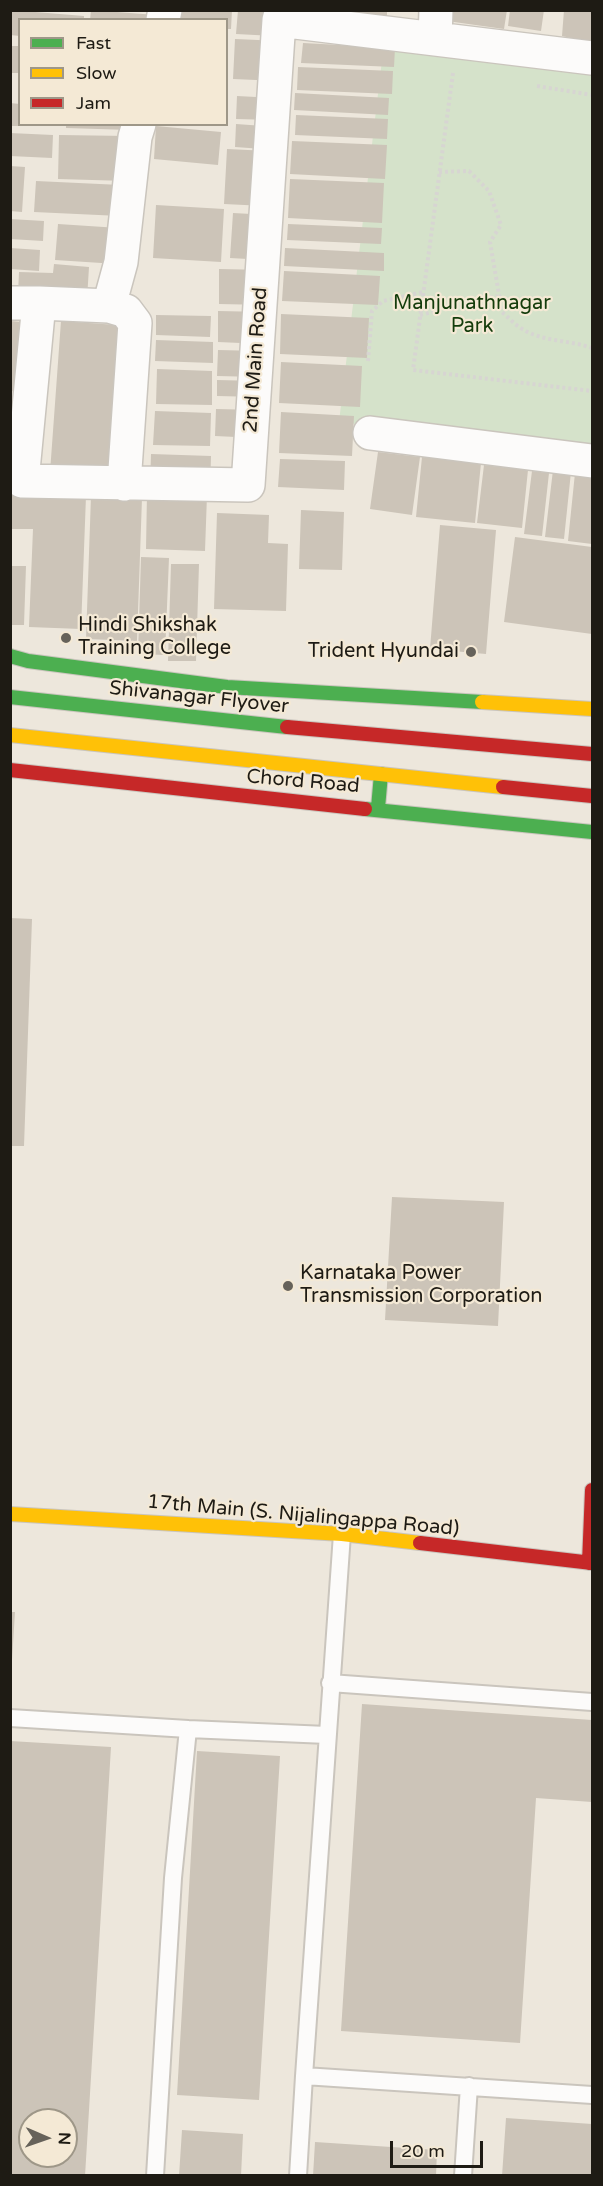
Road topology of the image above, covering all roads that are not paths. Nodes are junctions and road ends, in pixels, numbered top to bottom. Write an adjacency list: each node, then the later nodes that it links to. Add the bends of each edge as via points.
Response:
1 (281, 15): 2 (street); 9 (street, 2nd Main Road, via 248,485)
2 (436, 24): 3 (street)
3 (592, 58)
4 (138, 126): 6 (street, via 121,262)
5 (25, 303): 6 (street); 9 (street, 2nd Main Road, via 22,481)
6 (122, 314): 9 (street)
7 (370, 433): 8 (street)
8 (592, 461)
9 (124, 484)
10 (10, 656): 12 (street, via 227,687)
11 (15, 697): 14 (street, Shivanagar Flyover, via 384,737)
12 (592, 710)
13 (10, 735): 16 (street)
14 (592, 754)
15 (10, 770): 18 (street, Chord Road, via 199,793)
16 (381, 774): 17 (street); 18 (street)
17 (592, 796)
18 (378, 808): 19 (street, Chord Road)
19 (592, 832)
20 (592, 1490): 23 (street)
21 (10, 1514): 22 (street, 17th Main (S. Nijalingappa Road))
22 (342, 1534): 23 (street, 17th Main (S. Nijalingappa Road)); 24 (lane)
23 (591, 1563)
24 (330, 1683): 25 (lane); 28 (lane)
25 (592, 1702)
26 (10, 1718): 27 (lane)
27 (188, 1729): 28 (lane); 32 (lane, via 173,1878)
28 (327, 1735): 29 (lane)
29 (304, 2076): 30 (lane); 33 (lane)
30 (469, 2086): 31 (lane); 34 (lane)
31 (592, 2095)
32 (155, 2175)
33 (298, 2175)
34 (463, 2175)

